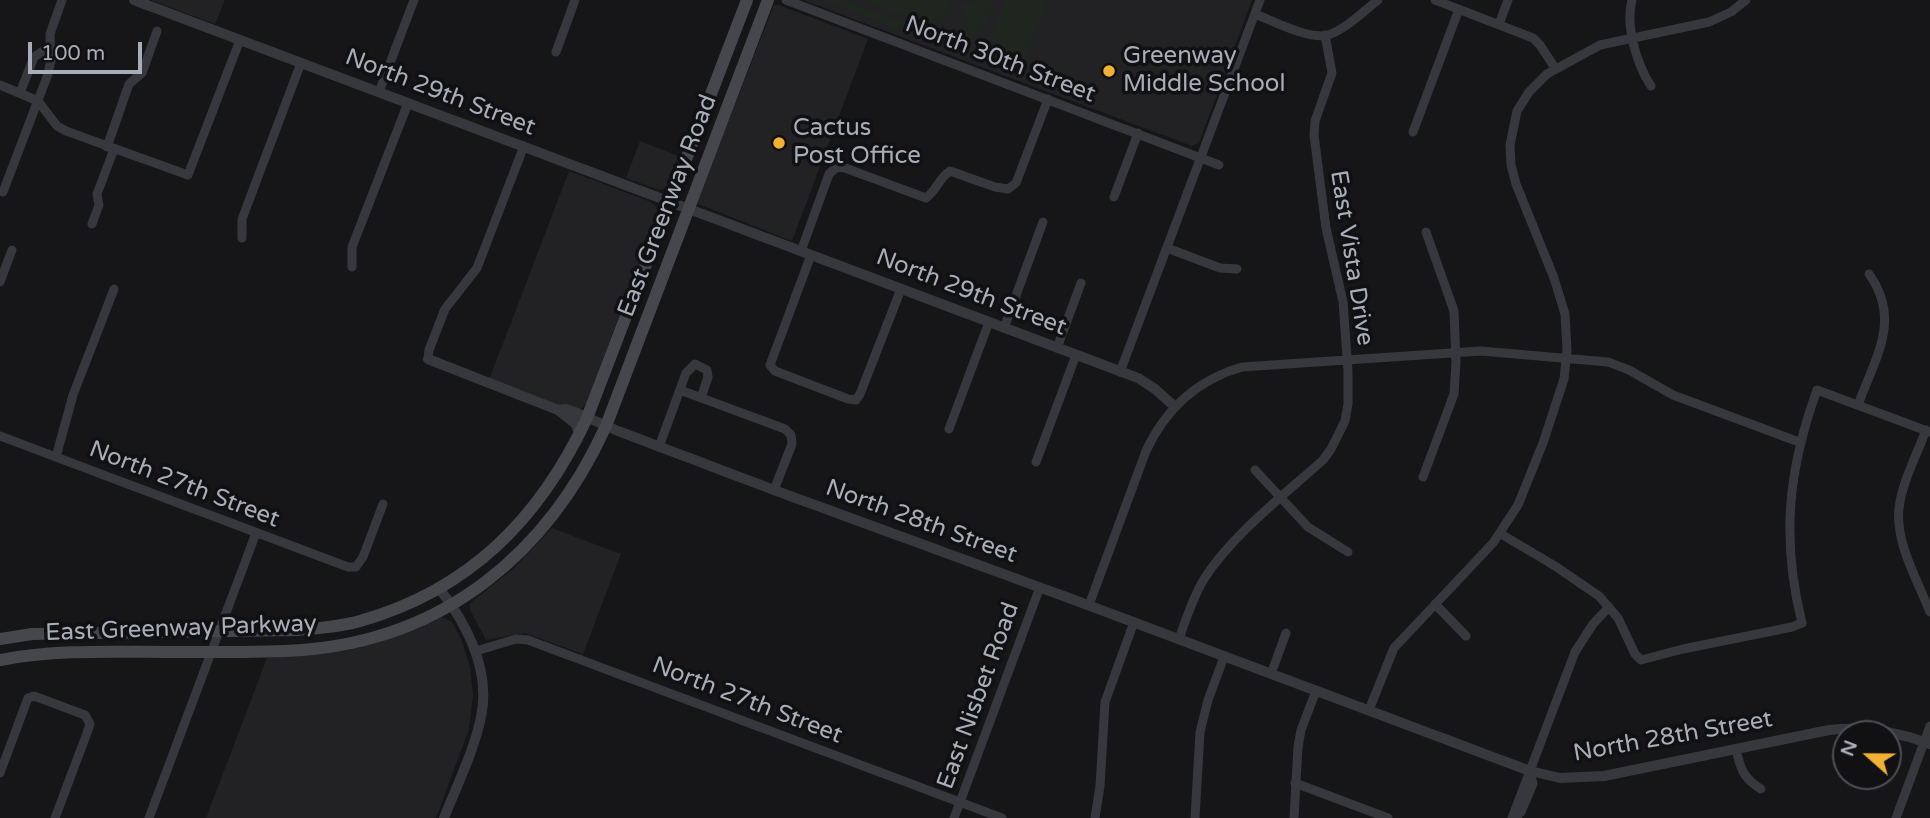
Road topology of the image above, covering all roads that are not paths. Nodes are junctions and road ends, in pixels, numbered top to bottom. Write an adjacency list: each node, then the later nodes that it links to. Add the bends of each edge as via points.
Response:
1 (62, 0): 21 (street)
2 (134, 0): 20 (street, North 29th Street)
3 (414, 0): 27 (street)
4 (575, 0): 22 (street)
5 (747, 0): 40 (main road, East Greenway Road)
6 (768, 0): 41 (main road, East Greenway Road)
7 (786, 0): 29 (street, North 30th Street)
8 (1260, 0): 15 (street)
9 (1378, 0): 18 (street)
10 (1435, 0): 14 (street)
11 (1508, 0): 16 (street)
12 (1632, 0): 19 (street)
13 (1746, 0): 19 (street, via 1709,22)
14 (1459, 9): 16 (street); 32 (street)
15 (1255, 14): 18 (street, via 1305,33); 36 (street)
16 (1499, 24): 24 (street, via 1532,38)
17 (157, 31): 35 (street, via 142,73 129,84)
18 (1325, 35): 65 (street, East Vista Drive, via 1332,73 1314,135 1326,228 1343,302)
19 (1633, 36): 24 (street, via 1600,45); 26 (street, via 1640,68)
20 (240, 40): 23 (street, North 29th Street); 35 (street, via 188,175)
21 (49, 47): 28 (street, via 34,57); 30 (street, via 51,60)
22 (556, 52)
23 (301, 63): 27 (street, North 29th Street); 45 (street, via 242,219)
24 (1555, 68): 63 (street, via 1523,101 1510,145 1516,184 1562,301)
25 (0, 85): 28 (street)
26 (1651, 86)
27 (379, 92): 31 (street, North 29th Street)
28 (20, 93): 30 (street)
29 (1048, 99): 33 (street, North 30th Street); 48 (street, via 1016,183 1007,189 950,171 926,198 837,167 829,174)
30 (38, 101): 35 (street, via 57,126); 38 (street)
31 (408, 103): 34 (street, North 29th Street); 49 (street, via 352,247)
32 (1413, 132)
33 (1138, 133): 36 (street, North 30th Street); 39 (street)
34 (524, 146): 40 (street, North 29th Street); 64 (street, via 477,268 445,309)
35 (110, 148): 43 (street)
36 (1200, 157): 37 (street); 46 (street)
37 (1219, 164)
38 (3, 192)
39 (1114, 197)
40 (670, 202): 41 (street, North 29th Street); 58 (main road, East Greenway Road)
41 (689, 209): 48 (street, North 29th Street); 59 (main road, East Greenway Road)
42 (1043, 222): 57 (street)
43 (92, 224)
44 (1426, 232): 61 (street, via 1454,311)
45 (242, 238)
46 (1167, 248): 50 (street, via 1220,268); 66 (street)
47 (12, 250): 52 (street)
48 (806, 253): 55 (street, North 29th Street); 55 (street, via 770,365 775,371 848,399 856,400)
49 (352, 267)
50 (1237, 269)
51 (1869, 274): 69 (street, via 1884,299 1886,315)
52 (0, 282)
53 (1082, 283): 60 (street)
54 (114, 289): 80 (street, via 73,395)
55 (901, 289): 56 (street, North 29th Street)
56 (989, 322): 57 (street, North 29th Street); 74 (street)
57 (1004, 328): 60 (street, North 29th Street)
58 (618, 338): 59 (main road); 72 (main road, East Greenway Road)
59 (636, 348): 73 (main road, East Greenway Road)
60 (1057, 348): 62 (street, North 29th Street)
61 (1456, 352): 63 (street); 65 (street); 83 (street, via 1454,394)
62 (1076, 355): 66 (street, North 29th Street); 81 (street)
63 (1567, 358): 78 (street, via 1621,366 1673,395); 90 (street, via 1560,393 1528,484)
64 (428, 359): 71 (street, North 28th Street)
65 (1347, 359): 70 (street, via 1242,367 1206,381); 85 (street, East Vista Drive, via 1348,404 1340,433 1323,460)
66 (1120, 372): 70 (street, North 29th Street, via 1148,384)
67 (680, 390): 68 (street); 68 (street, via 691,367 702,366 708,377); 79 (street)
68 (701, 398): 84 (street, via 791,435)
69 (1857, 405): 75 (street); 78 (street, via 1817,390)
70 (1174, 406): 96 (street, via 1146,451)
71 (558, 410): 72 (street, North 28th Street); 76 (street, North 28th Street, via 576,424)
72 (587, 418): 73 (street, North 28th Street); 76 (main road, East Greenway Parkway)
73 (606, 426): 79 (street, North 28th Street); 88 (main road, East Greenway Parkway, via 583,473)
74 (948, 429)
75 (1928, 431): 98 (street, via 1902,492 1899,524)
76 (579, 435): 87 (main road, East Greenway Parkway, via 550,487)
77 (0, 436): 80 (street, North 27th Street)
78 (1799, 442): 97 (street, via 1790,494 1790,555 1802,623 1641,660)
79 (659, 447): 84 (street, North 28th Street)
80 (57, 457): 89 (street, North 27th Street)
81 (1036, 462)
82 (1255, 470): 85 (street)
83 (1423, 477)
84 (775, 490): 93 (street, North 28th Street)
85 (1282, 498): 91 (street, via 1308,527); 105 (street, East Vista Drive, via 1212,567 1196,593)
86 (383, 504): 89 (street, North 27th Street, via 356,567)
87 (525, 517): 88 (main road); 92 (main road, East Greenway Parkway, via 489,554)
88 (541, 531): 95 (main road, East Greenway Parkway, via 503,569)
89 (256, 533): 101 (street)
90 (1501, 534): 94 (street); 97 (street, via 1585,585)
91 (1348, 552)
92 (439, 587): 95 (street); 100 (main road, East Greenway Parkway, via 379,614)
93 (1040, 587): 96 (street, North 28th Street); 121 (street, East Nisbet Road)
94 (1435, 604): 103 (street); 113 (street, via 1394,648)
95 (452, 605): 106 (main road, East Greenway Parkway, via 393,631); 107 (street)
96 (1089, 605): 99 (street, North 28th Street)
97 (1609, 607): 117 (street, via 1574,652)
98 (1930, 612)
99 (1134, 622): 105 (street, North 28th Street); 127 (street, via 1105,702)
100 (334, 626): 101 (main road, East Greenway Parkway); 106 (main road)
101 (219, 631): 104 (main road, East Greenway Parkway, via 32,634); 108 (street)
102 (1286, 633): 111 (street)
103 (1466, 636)
104 (0, 639)
105 (1179, 639): 109 (street, North 28th Street)
106 (335, 645): 108 (main road, East Greenway Parkway)
107 (476, 651): 121 (street, North 27th Street, via 528,640); 124 (street, via 482,715)
108 (211, 652): 110 (main road, East Greenway Parkway, via 35,655); 123 (street)
109 (1224, 657): 111 (street, North 28th Street); 128 (street, via 1200,733)
110 (0, 660)
111 (1271, 674): 112 (street, North 28th Street)
112 (1316, 691): 113 (street, North 28th Street); 119 (street, via 1301,730)
113 (1369, 710): 117 (street, North 28th Street)
114 (1930, 726): 115 (street)
115 (1927, 743): 116 (street, North 28th Street, via 1892,732 1846,728); 132 (street)
116 (1736, 749): 117 (street, North 28th Street, via 1604,776 1560,778); 120 (street, via 1741,772)
117 (1530, 771): 131 (street, via 1533,784)
118 (0, 773): 122 (street, via 28,698 34,696 85,715 90,724)
119 (1296, 782): 129 (street); 130 (street)
120 (1761, 789)
121 (960, 802): 125 (street, East Nisbet Road); 126 (street, North 27th Street)
122 (55, 818)
123 (149, 818)
124 (444, 818)
125 (954, 818)
126 (1002, 818)
127 (1094, 818)
128 (1195, 818)
129 (1294, 818)
130 (1388, 818)
131 (1514, 818)
132 (1896, 818)

